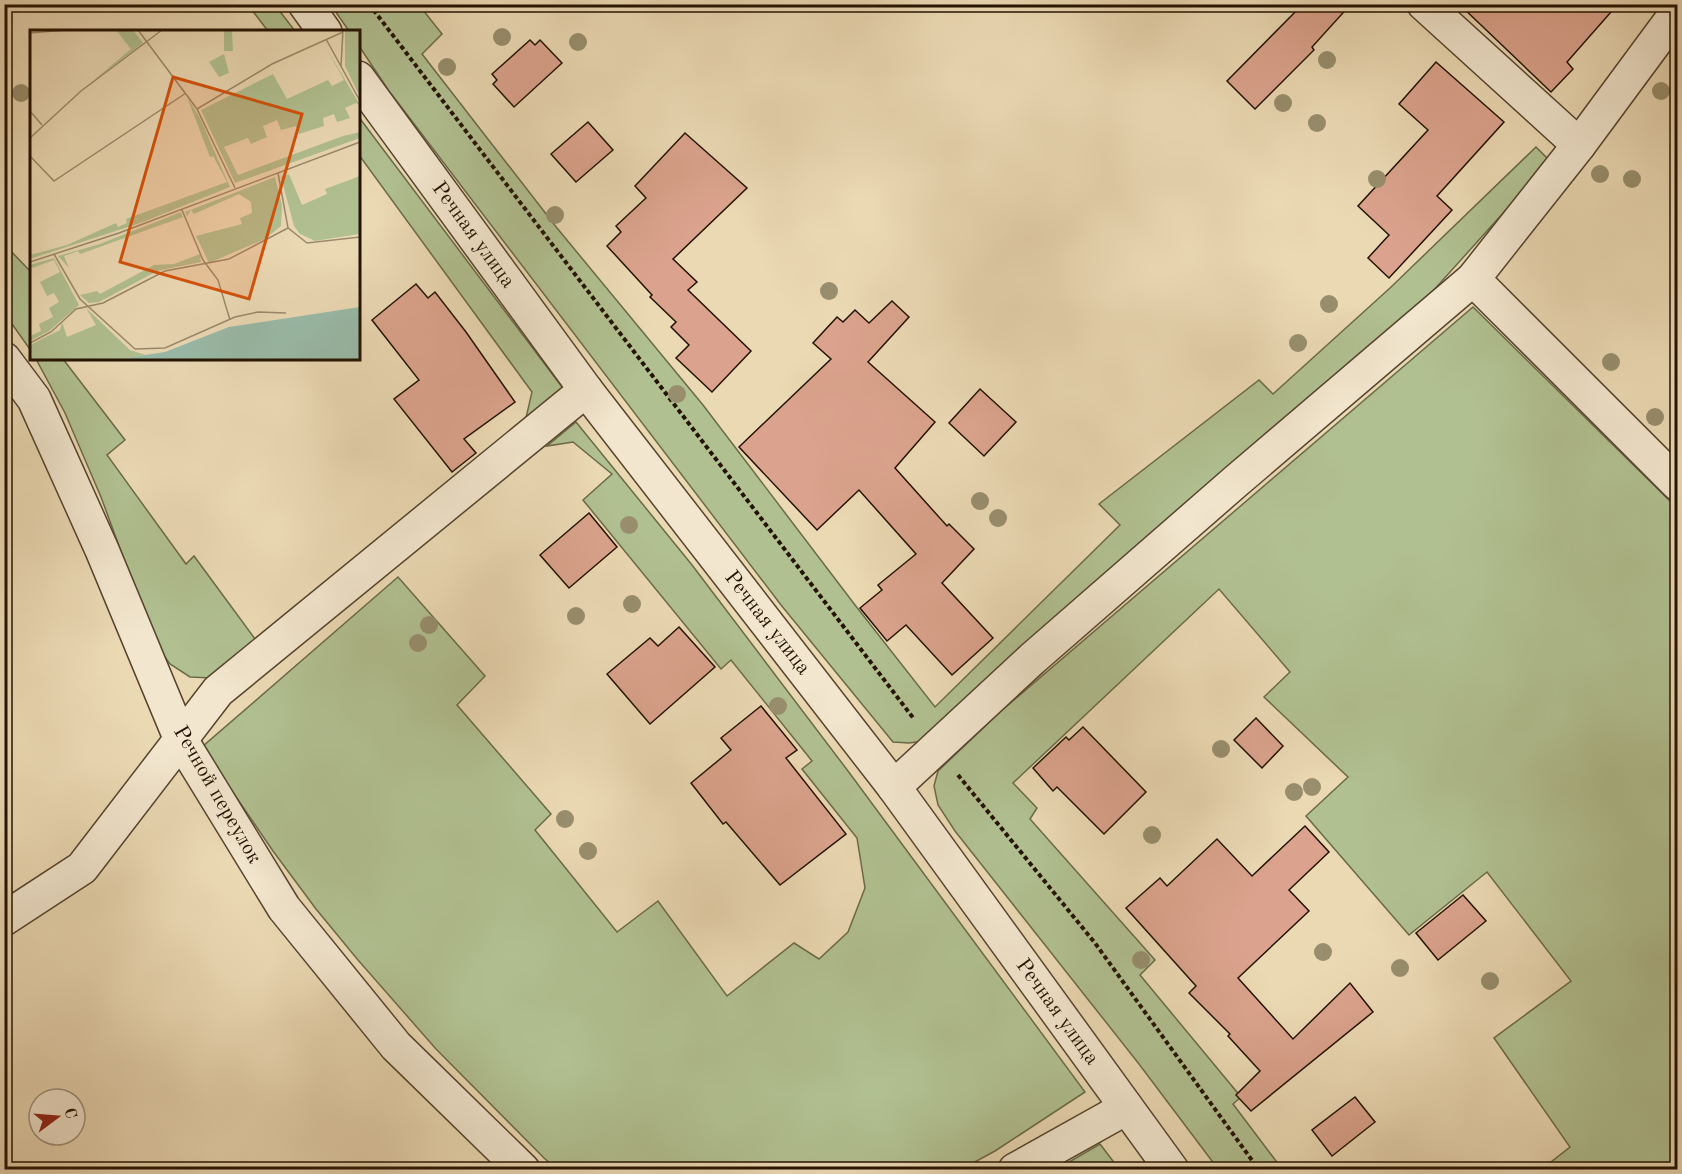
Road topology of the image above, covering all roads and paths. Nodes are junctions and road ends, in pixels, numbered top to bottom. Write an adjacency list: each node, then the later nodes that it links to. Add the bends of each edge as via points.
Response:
1 (305, 4): 5 (street)
2 (369, 4): 13 (path)
3 (1424, 4): 7 (street)
4 (1677, 11): 7 (street)
5 (324, 30)
6 (360, 81): 10 (street, Речная улица)
7 (1579, 145): 8 (street)
8 (1473, 279): 11 (street); 13 (street, via 1032,658)
9 (4, 358): 12 (street, Речной переулок, via 34,399)
10 (586, 390): 12 (street, via 218,691); 14 (street, Речная улица)
11 (1677, 484)
12 (181, 740): 15 (street, via 82,868); 17 (street, Речной переулок, via 284,908 396,1046)
13 (936, 747): 14 (street); 20 (path, via 1095,943)
14 (894, 787): 16 (street, Речная улица)
15 (4, 919)
16 (1126, 1108): 18 (street); 19 (street, Речная улица)
17 (524, 1170)
18 (1015, 1170)
19 (1172, 1170)
20 (1259, 1170)

